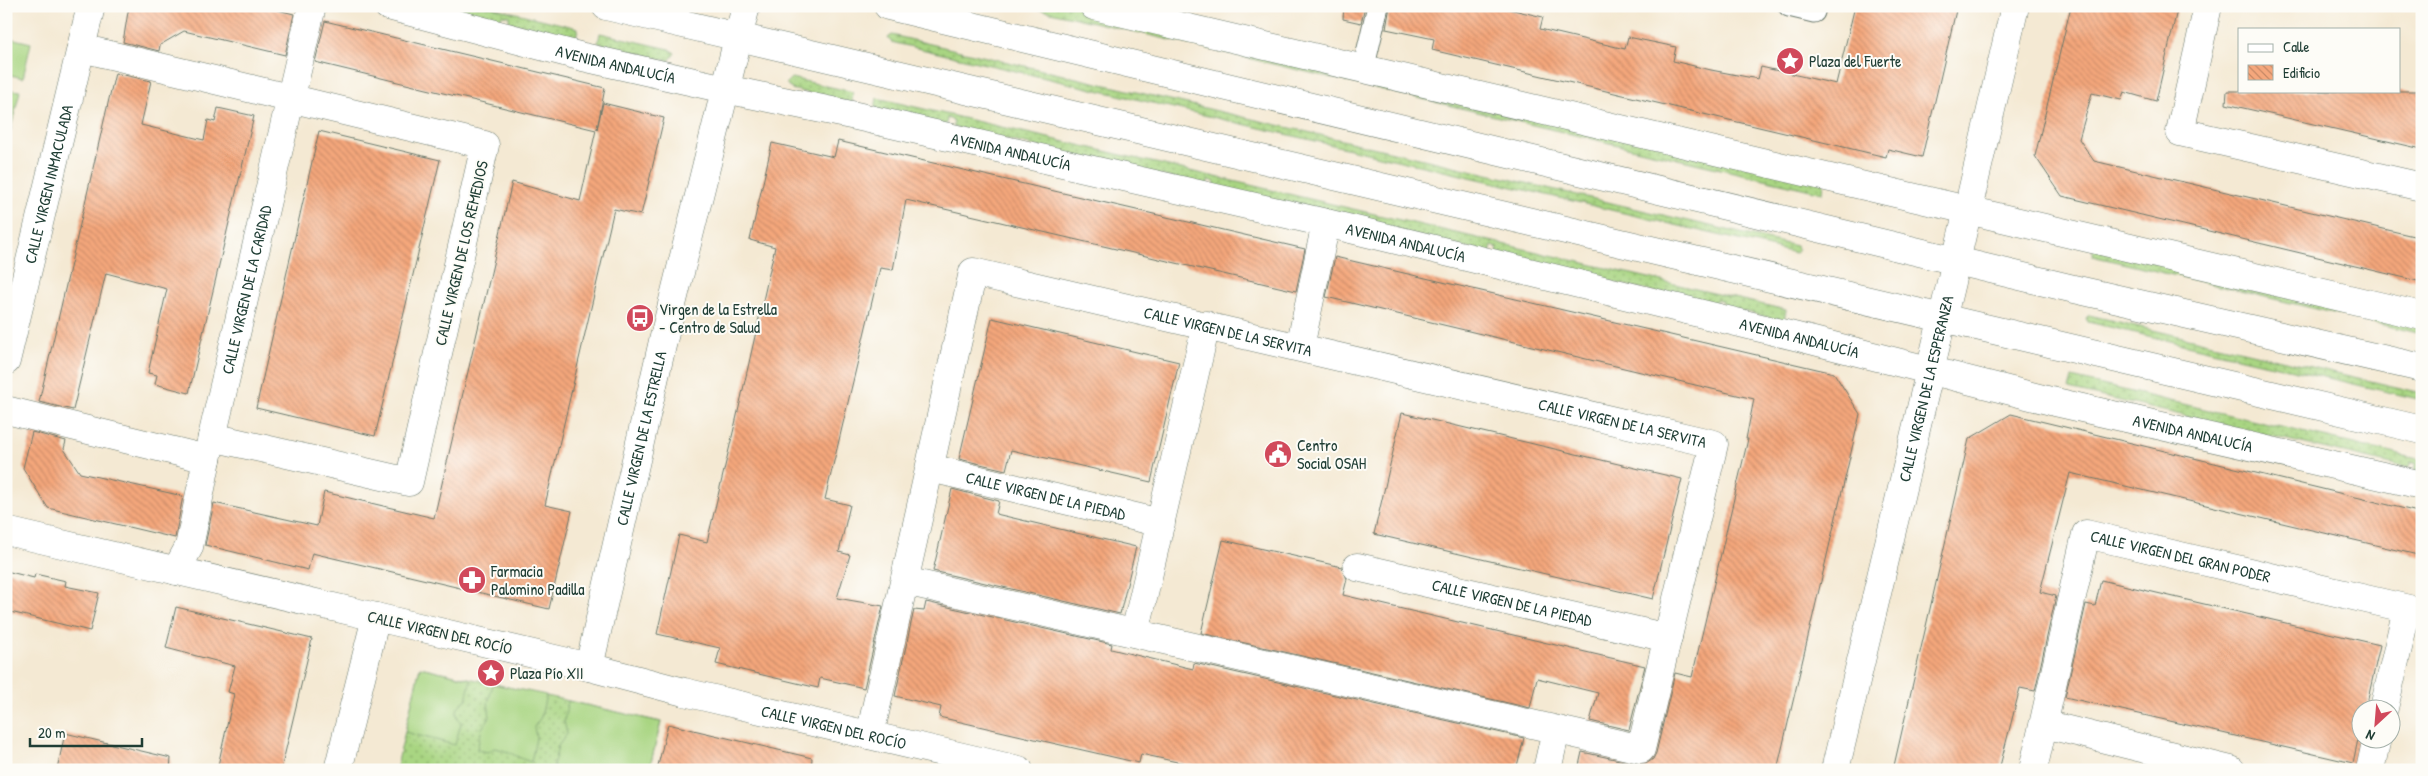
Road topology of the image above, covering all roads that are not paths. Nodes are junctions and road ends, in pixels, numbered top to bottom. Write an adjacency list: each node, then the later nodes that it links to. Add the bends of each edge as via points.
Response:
1 (91, 6): 14 (street, CALLE VIRGEN INMACULADA)
2 (312, 6): 17 (street, CALLE VIRGEN DE LA CARIDAD)
3 (388, 6): 16 (street, AVENIDA ANDALUCÍA, via 583,57)
4 (606, 6): 13 (street)
5 (746, 6): 13 (street, CALLE VIRGEN DE LA ESTRELLA)
6 (888, 6): 21 (street)
7 (1094, 6): 15 (street)
8 (1378, 6): 15 (lane)
9 (1789, 6): 10 (lane, via 1814,12)
10 (1815, 6)
11 (2015, 6): 19 (street, CALLE VIRGEN DE LA ESPERANZA)
12 (2208, 6): 18 (street, via 2180,132)
13 (739, 36): 16 (street, CALLE VIRGEN DE LA ESTRELLA); 23 (street)
14 (81, 48): 17 (street, CALLE VIRGEN DE LOS REMEDIOS); 26 (street, CALLE VIRGEN INMACULADA)
15 (1363, 70): 19 (street)
16 (725, 89): 20 (street, AVENIDA ANDALUCÍA); 43 (street, CALLE VIRGEN DE LA ESTRELLA, via 663,341)
17 (291, 100): 31 (street, CALLE VIRGEN DE LA CARIDAD); 31 (street, CALLE VIRGEN DE LOS REMEDIOS, via 485,145 409,482)
18 (2422, 187)
19 (1969, 211): 21 (street, CALLE VIRGEN DE LA ESPERANZA); 22 (street)
20 (1326, 223): 25 (street); 28 (street, AVENIDA ANDALUCÍA)
21 (1956, 261): 23 (street, CALLE VIRGEN DE LA ESPERANZA); 27 (street)
22 (2422, 316)
23 (1942, 318): 28 (street, CALLE VIRGEN DE LA ESPERANZA); 30 (street)
24 (1206, 326): 25 (street, CALLE VIRGEN DE LA SERVITA); 32 (street, CALLE VIRGEN DE LA SERVITA, via 973,272); 34 (street)
25 (1300, 347): 42 (street, CALLE VIRGEN DE LA SERVITA, via 1714,444)
26 (6, 361)
27 (2422, 368)
28 (1930, 372): 33 (street, AVENIDA ANDALUCÍA); 52 (street, CALLE VIRGEN DE LA ESPERANZA)
29 (6, 410): 31 (street, CALLE VIRGEN DE LOS REMEDIOS)
30 (2422, 430)
31 (210, 448): 37 (street, CALLE VIRGEN DE LA CARIDAD, via 189,547)
32 (930, 468): 34 (street, CALLE VIRGEN DE LA PIEDAD); 38 (street, CALLE VIRGEN DE LA SERVITA)
33 (2422, 485)
34 (1161, 523): 41 (street)
35 (6, 531): 37 (street, CALLE VIRGEN DEL ROCÍO)
36 (1357, 567): 42 (street, CALLE VIRGEN DE LA PIEDAD)
37 (176, 571): 40 (street, CALLE VIRGEN DEL ROCÍO)
38 (905, 580): 41 (street, CALLE VIRGEN DE LA SERVITA); 47 (street, CALLE VIRGEN DE LA SERVITA)
39 (2415, 610): 44 (street); 45 (street, CALLE VIRGEN DEL GRAN PODER, via 2086,534)
40 (376, 617): 43 (street, CALLE VIRGEN DEL ROCÍO); 50 (street)
41 (1135, 633): 46 (street, CALLE VIRGEN DE LA SERVITA)
42 (1668, 638): 46 (street, CALLE VIRGEN DE LA SERVITA, via 1641,749)
43 (590, 667): 47 (street, CALLE VIRGEN DEL ROCÍO)
44 (2387, 698)
45 (2044, 724): 53 (street, CALLE VIRGEN DEL GRAN PODER); 54 (street)
46 (1556, 730): 51 (street)
47 (870, 735): 49 (street, CALLE VIRGEN DEL ROCÍO)
48 (2375, 748): 55 (street)
49 (1008, 768)
50 (338, 770)
51 (1547, 770)
52 (1836, 770)
53 (2034, 770)
54 (2232, 770)
55 (2370, 770)

